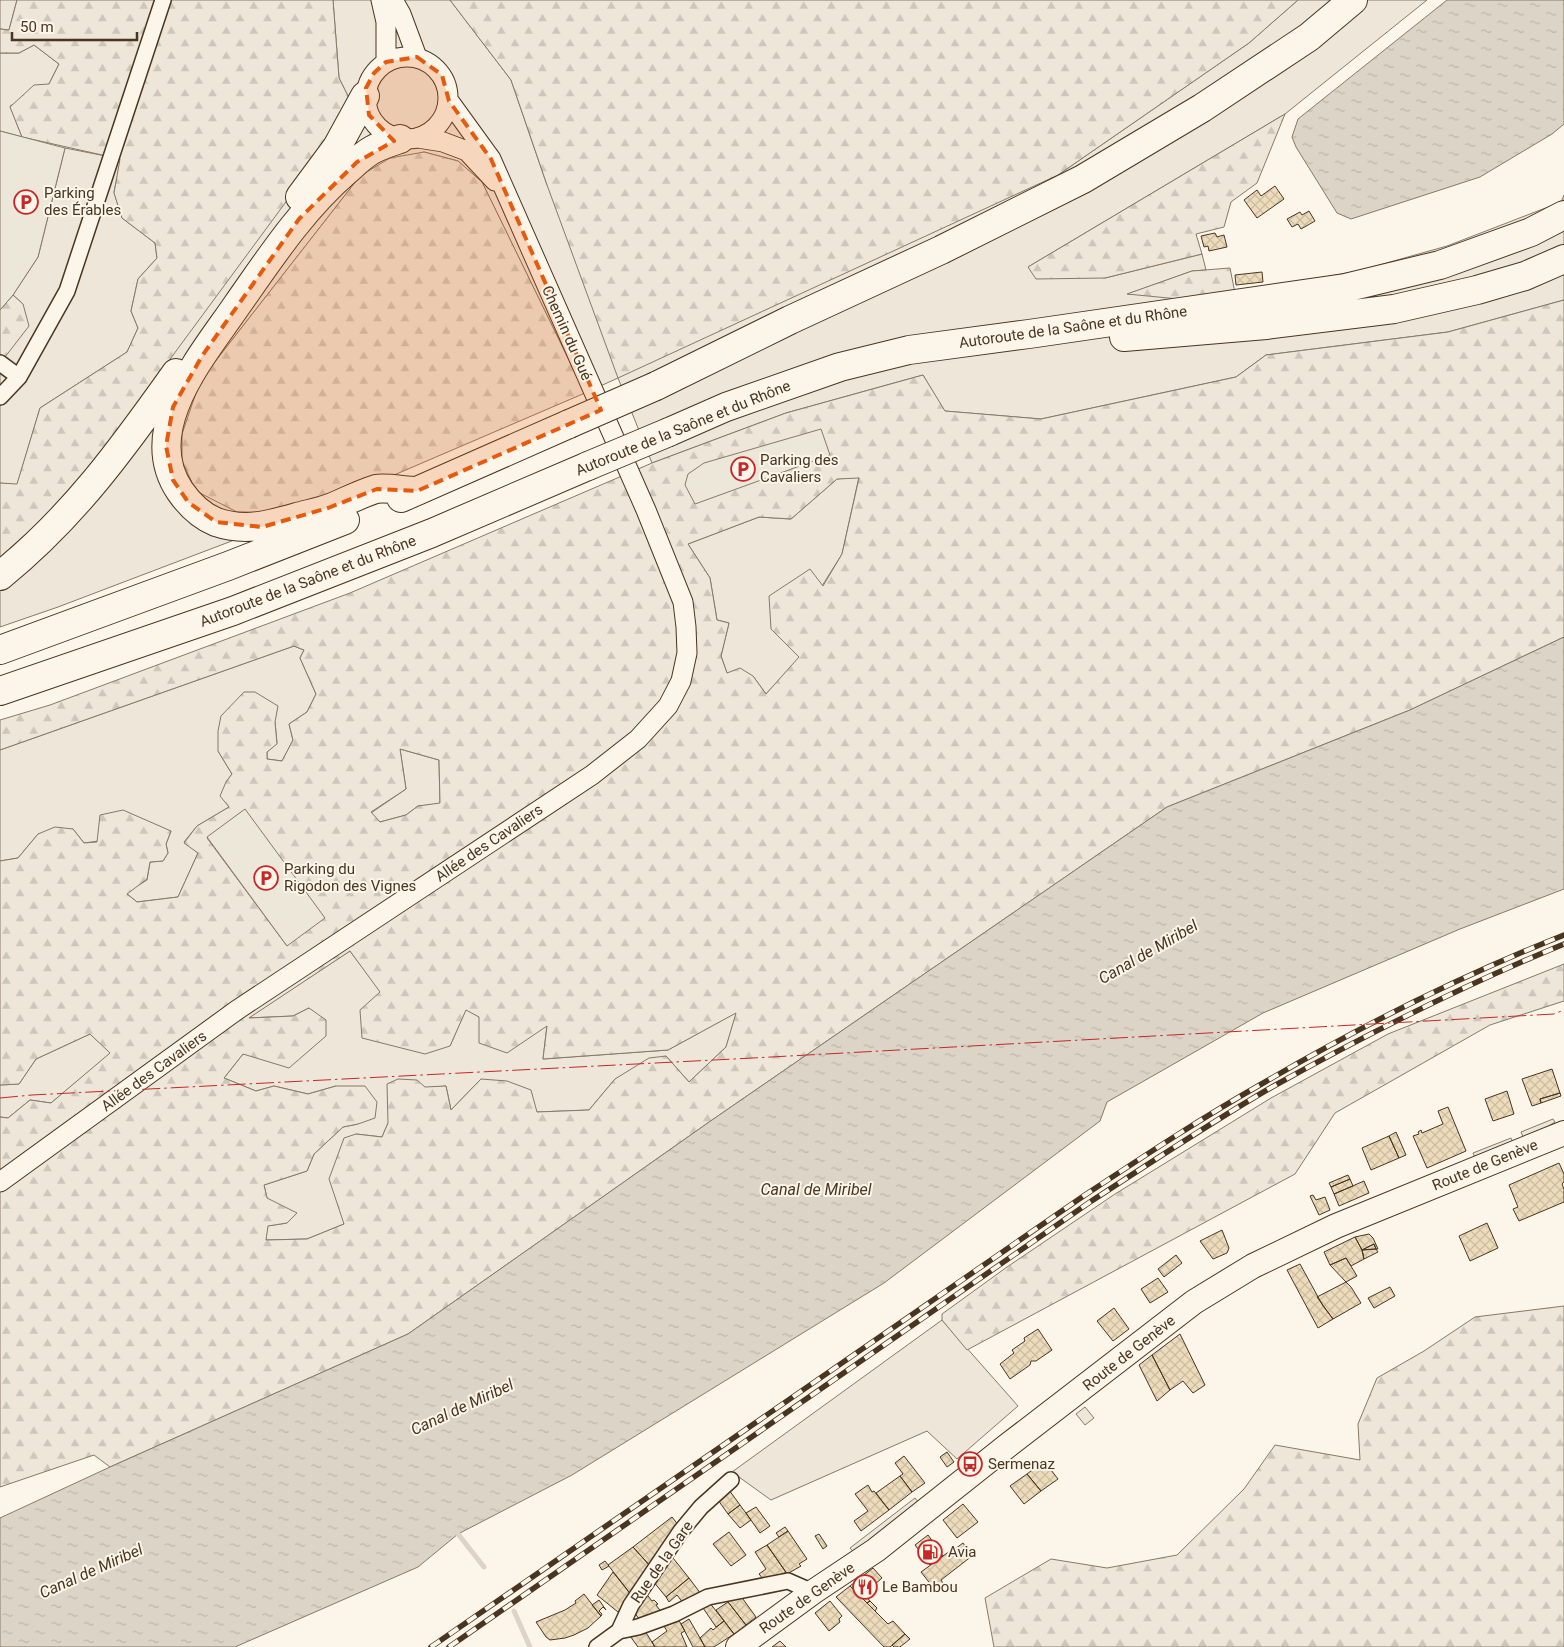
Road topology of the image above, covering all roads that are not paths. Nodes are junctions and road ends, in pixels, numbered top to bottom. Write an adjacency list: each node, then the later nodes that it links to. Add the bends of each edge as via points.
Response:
1 (163, 0): 16 (street, via 68,291)
2 (381, 0): 7 (street, via 386,22)
3 (393, 0): 6 (street)
4 (1331, 0): 10 (highway)
5 (1353, 0): 10 (highway, via 1309,37)
6 (417, 57): 7 (street, via 403,56); 9 (street, via 434,66 442,76)
7 (386, 62): 8 (street, via 374,73)
8 (365, 96): 11 (street, via 369,115 383,132); 21 (highway, via 337,147 127,442 53,529)
9 (449, 101): 11 (street, via 439,124 428,134); 12 (street, Chemin du Gué, via 491,159)
10 (1202, 108): 20 (highway, bridge, via 1083,179 941,250 656,386)
11 (409, 138): 12 (street, Chemin du Gué, via 444,142 467,151); 20 (highway, via 371,151 339,177 299,219 186,380 173,407 166,446 173,480 188,502 216,522 239,527 262,527 328,508 377,489)
12 (506, 193): 19 (street, Chemin du Gué)
13 (1564, 215): 17 (highway, Autoroute de la Saône et du Rhône, via 1531,232 1440,265 1345,288 909,350 840,367)
14 (1564, 258): 17 (highway, via 1525,276 1487,288 1394,309 928,361)
15 (0, 363): 16 (street)
16 (19, 377): 18 (street)
17 (784, 386): 23 (highway, Autoroute de la Saône et du Rhône, bridge, via 726,407 432,533 233,611)
18 (0, 397)
19 (629, 472): 25 (street, Allée des Cavaliers, via 684,602 687,653 680,681 668,706 638,738 592,775 237,1010)
20 (417, 491): 22 (highway, via 228,566)
21 (0, 576)
22 (0, 650)
23 (0, 691)
24 (1564, 1133): 27 (main road, Route de Genève, via 1336,1226 1253,1266 1194,1302 876,1550)
25 (0, 1182)
26 (731, 1480): 28 (street, Rue de la Gare, via 681,1530 631,1605)
27 (812, 1592): 28 (street, via 788,1581 752,1588 708,1597 665,1617); 30 (main road, Route de Genève)
28 (619, 1631): 29 (street, Rue de la Gare)
29 (597, 1647)
30 (738, 1647)

